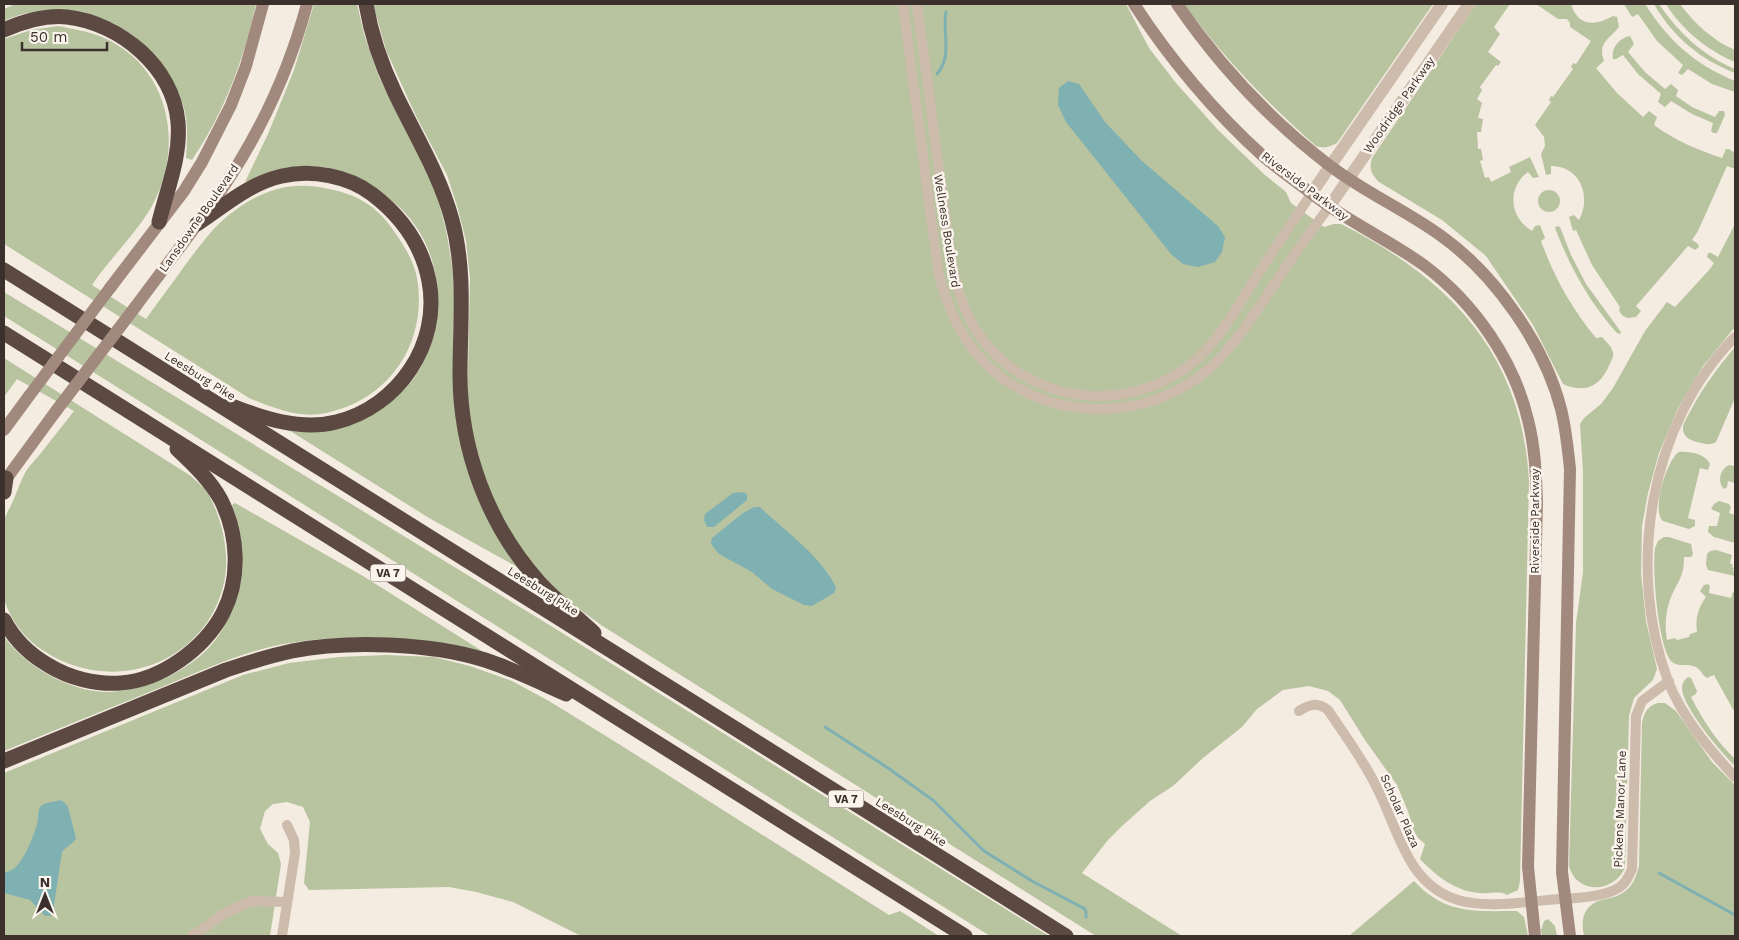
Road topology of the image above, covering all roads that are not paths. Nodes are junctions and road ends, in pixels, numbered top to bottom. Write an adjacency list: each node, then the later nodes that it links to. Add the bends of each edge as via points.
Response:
1 (263, 4): 15 (main road, via 246,66 231,105 202,162)
2 (307, 4): 16 (main road, Lansdowne Boulevard, via 291,54 247,150)
3 (366, 4): 25 (highway, via 383,66 440,182 452,221 462,280 461,404 468,446 483,492 503,533 539,582)
4 (903, 4): 14 (street, Wellness Boulevard, via 938,270 946,301 962,333 986,364 1038,398 1056,405 1089,409 1127,408 1157,400 1191,382 1210,368 1244,329)
5 (917, 4): 13 (street, Wellness Boulevard, via 951,259 960,298 972,324 988,346 1010,366 1035,381 1066,393 1109,397 1152,388 1180,372 1220,335)
6 (1134, 4): 13 (main road, Riverside Parkway, via 1165,47 1229,122 1264,157)
7 (1177, 4): 11 (main road, via 1212,50 1264,108)
8 (1442, 4): 11 (street, Woodridge Parkway)
9 (1469, 4): 12 (street, Woodridge Parkway)
10 (4, 30): 15 (highway, via 39,19 66,17 95,25 116,33 140,50 161,74 174,100 179,142)
11 (1331, 166): 12 (main road); 13 (street, Woodridge Parkway)
12 (1348, 179): 14 (street, Woodridge Parkway); 32 (main road, via 1443,237 1492,282 1537,350 1561,408 1571,491)
13 (1311, 194): 14 (main road, Riverside Parkway)
14 (1329, 206): 33 (main road, Riverside Parkway, via 1425,266 1468,306 1501,353 1528,418 1535,459 1537,502 1528,867)
15 (159, 222): 22 (main road, bridge)
16 (197, 224): 20 (highway, via 258,184 283,175 336,177 361,186 401,221 423,260 431,305 422,349 412,369 397,389 357,416 335,423 288,423 264,418); 23 (main road, Lansdowne Boulevard, bridge)
17 (6, 271): 20 (highway, Leesburg Pike / VA 7)
18 (4, 333): 21 (highway, VA 7)
19 (1735, 337): 26 (street, via 1690,398 1670,441 1653,500 1647,556 1648,584 1653,627)
20 (191, 388): 25 (highway, Leesburg Pike / VA 7)
21 (154, 427): 24 (highway, via 212,485 229,521 236,566 232,591 211,632 192,651 146,678 113,683 75,678 54,669 18,642); 28 (highway, VA 7)
22 (4, 430)
23 (5, 484)
24 (4, 620)
25 (625, 661): 38 (highway, Leesburg Pike / VA 7)
26 (1669, 681): 30 (street, via 1702,739); 32 (street, Pickens Manor Lane, via 1642,701 1636,716 1630,875 1625,883 1610,892)
27 (1300, 711): 33 (street, Scholar Plaza, via 1313,704 1328,710 1374,781 1406,856 1429,884 1464,902)
28 (622, 720): 29 (highway, via 482,659 407,647 331,646 293,651 226,670); 37 (highway, VA 7)
29 (4, 761)
30 (1735, 777)
31 (287, 825): 34 (street, via 294,840)
32 (1564, 899): 33 (street, Pickens Manor Lane); 40 (main road)
33 (1530, 901): 39 (main road, Riverside Parkway)
34 (287, 902): 35 (street, via 251,901 225,912); 36 (street)
35 (192, 936)
36 (282, 936)
37 (965, 936)
38 (1066, 936)
39 (1534, 936)
40 (1570, 936)

